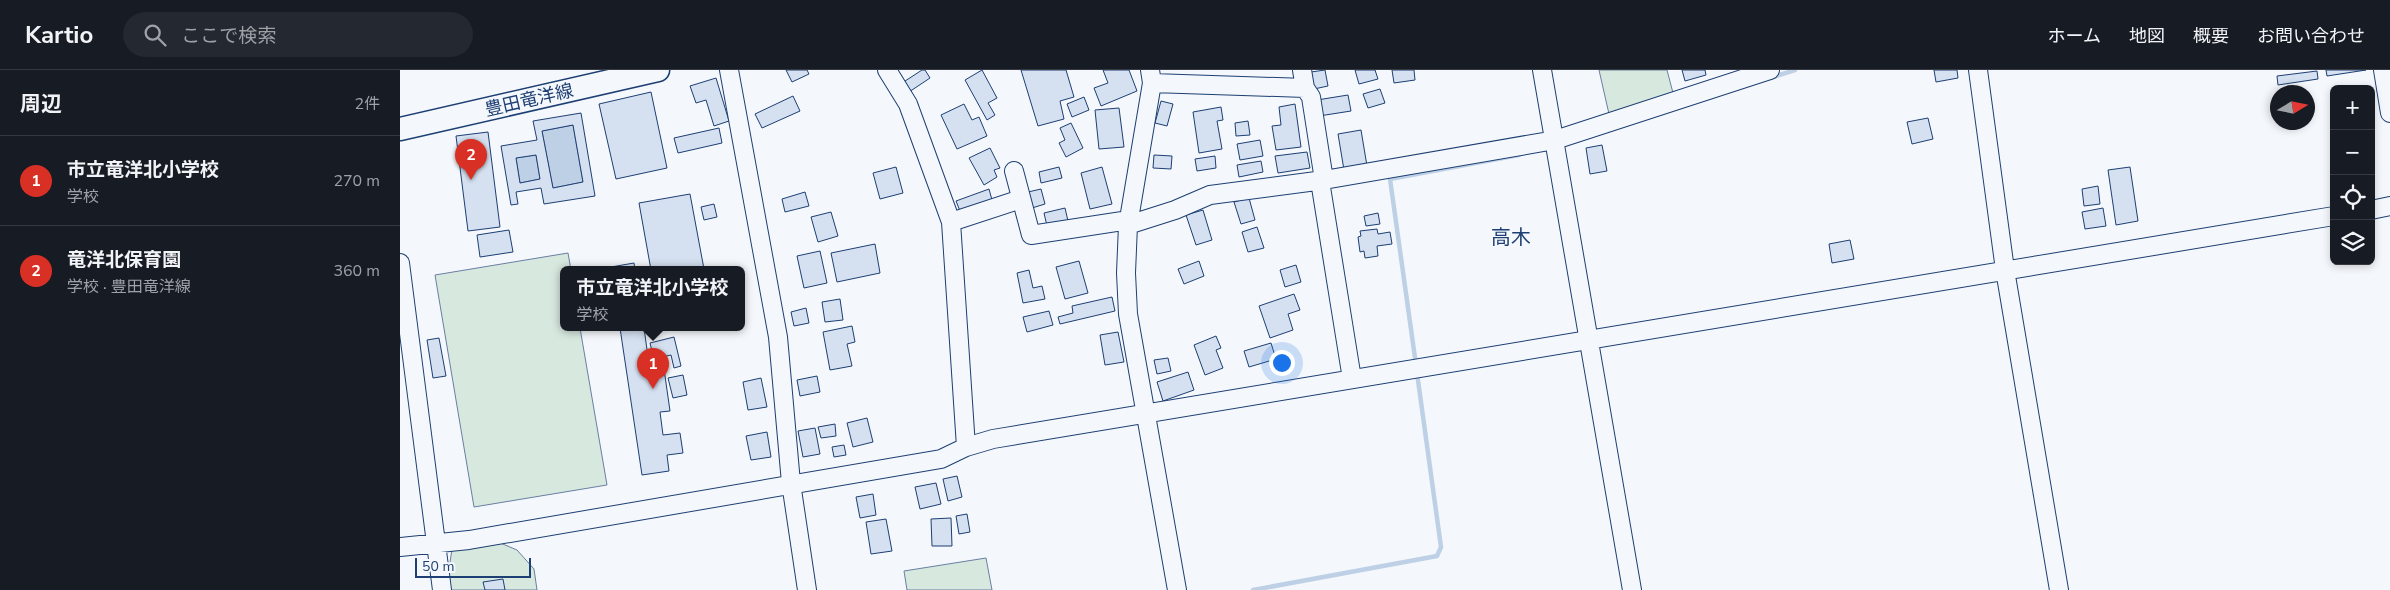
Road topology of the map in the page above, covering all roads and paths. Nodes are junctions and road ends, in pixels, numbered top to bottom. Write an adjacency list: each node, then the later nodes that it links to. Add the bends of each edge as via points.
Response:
1 (658, 70): 13 (main road, 豊田竜洋線)
2 (728, 70): 29 (street, via 778,337)
3 (887, 70): 21 (street, via 908,104)
4 (1302, 70): 11 (street)
5 (1542, 70): 14 (street)
6 (1770, 70): 10 (street)
7 (1978, 70): 24 (street)
8 (2383, 70): 12 (street)
9 (1151, 76): 11 (street); 22 (street)
10 (1728, 77): 14 (street)
11 (1305, 88): 16 (street, via 1311,97)
12 (2390, 112)
13 (400, 129)
14 (1555, 140): 16 (street); 25 (street)
15 (1014, 171): 17 (street)
16 (1322, 180): 22 (street, via 1210,195 1175,210); 26 (street)
17 (1021, 199): 21 (street); 22 (street, via 1031,234)
18 (2390, 206): 19 (street)
19 (2375, 209)
20 (2330, 217): 24 (street)
21 (951, 222): 28 (street)
22 (1129, 223): 27 (street, via 1128,314)
23 (400, 263): 30 (street)
24 (2005, 270): 25 (street); 36 (street)
25 (1588, 339): 26 (street); 35 (street)
26 (1352, 379): 27 (street)
27 (1147, 414): 28 (street, via 993,439); 34 (street)
28 (966, 447): 29 (street, via 941,459)
29 (791, 483): 30 (street); 33 (street)
30 (437, 543): 31 (street); 32 (street)
31 (400, 547)
32 (442, 590)
33 (807, 590)
34 (1176, 590)
35 (1632, 590)
36 (2059, 590)

